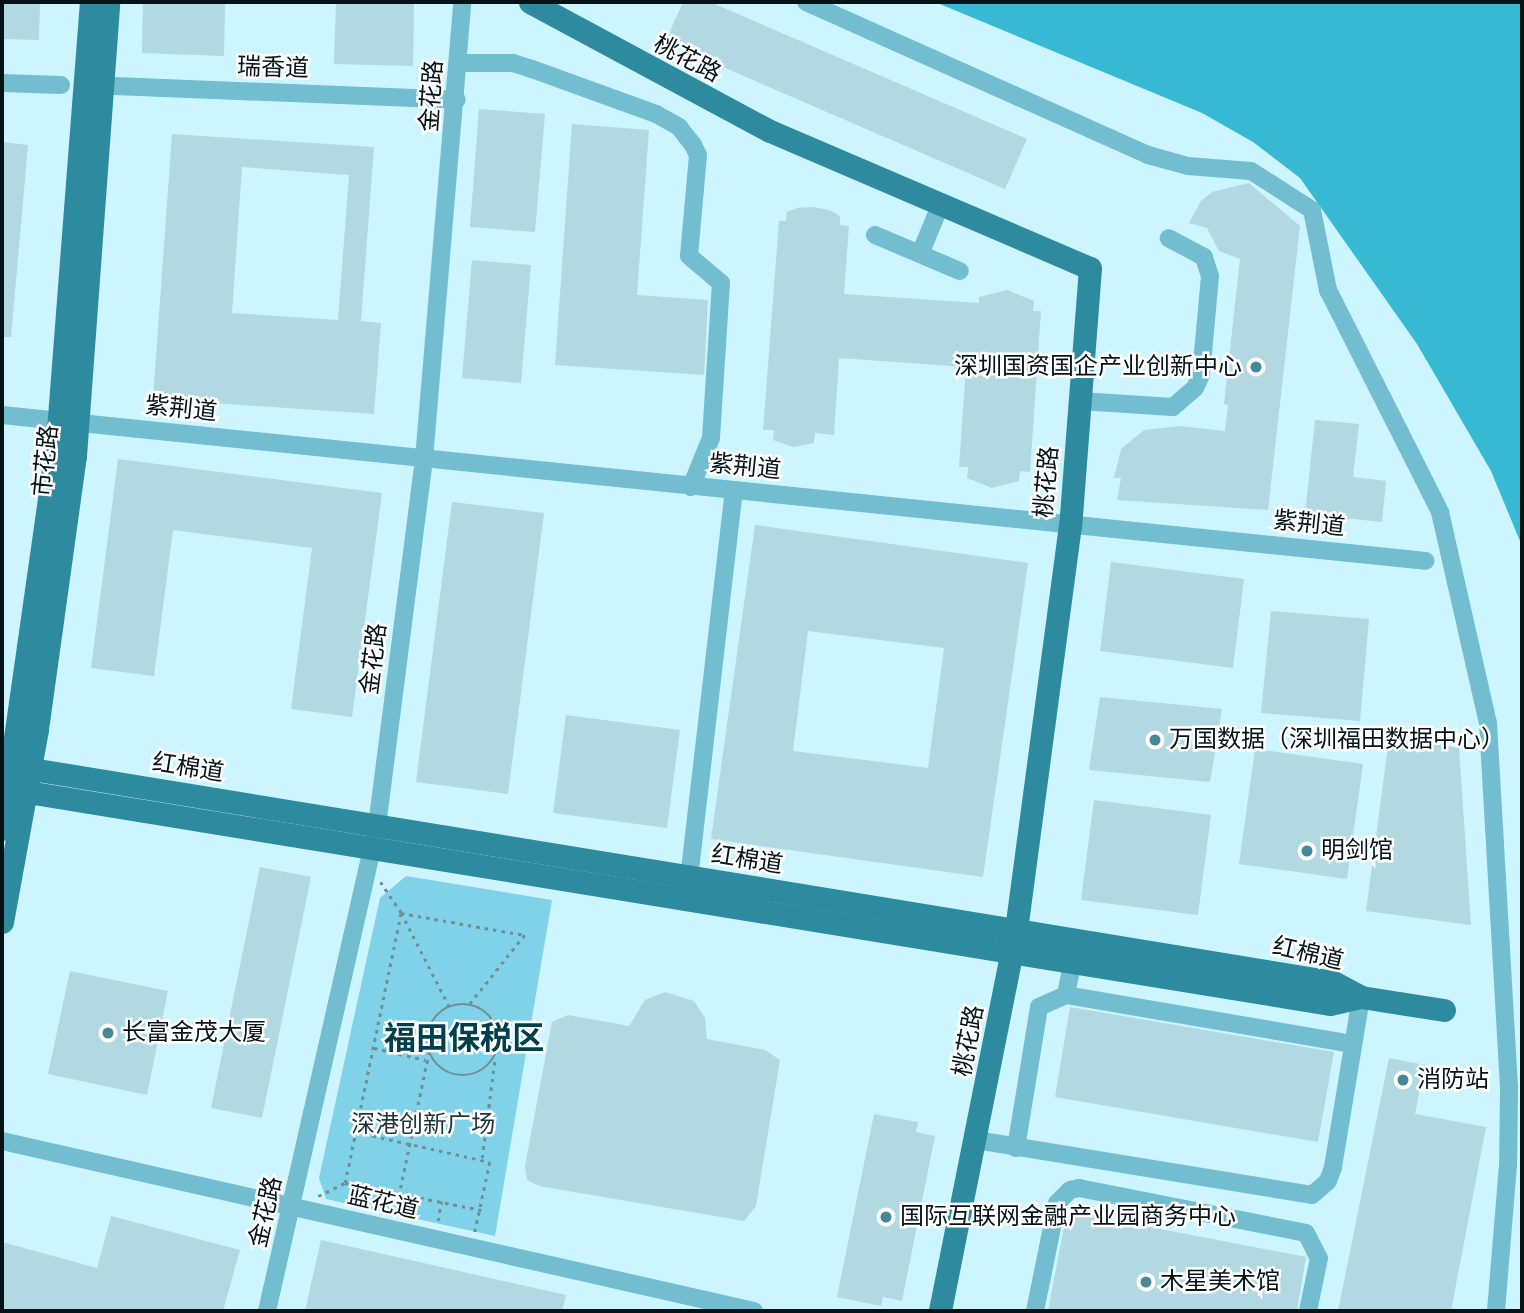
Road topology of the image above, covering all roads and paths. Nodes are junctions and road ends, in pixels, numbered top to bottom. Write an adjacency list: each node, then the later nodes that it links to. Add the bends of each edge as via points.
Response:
1 (91, 2): 9 (main road, 市花路)
2 (108, 2): 9 (main road, 市花路)
3 (462, 2): 6 (street, 金花路)
4 (530, 2): 11 (main road, 桃花路, via 735,114)
5 (806, 2): 62 (street, via 1147,155 1188,166 1251,171 1312,210 1328,290 1440,512 1488,723 1509,1088)
6 (459, 63): 10 (street, 金花路); 20 (street, via 513,63 532,69 656,114 679,127 693,145 698,155 690,256 721,283 711,438)
7 (2, 83): 8 (street)
8 (61, 85)
9 (95, 85): 10 (street, 瑞香道); 18 (main road, 市花路)
10 (457, 100): 19 (street, 金花路)
11 (940, 206): 14 (street); 16 (main road, 桃花路, via 1090,268)
12 (875, 235): 14 (street)
13 (1169, 238): 16 (street, via 1204,257 1210,276 1201,375 1195,388 1173,407)
14 (920, 254): 15 (street)
15 (960, 271)
16 (1080, 401): 22 (main road, 桃花路)
17 (2, 415): 18 (street, 紫荆道)
18 (68, 422): 19 (street, 紫荆道); 24 (main road, 市花路)
19 (424, 458): 20 (street, 紫荆道); 27 (street, 金花路)
20 (691, 486): 21 (street, 紫荆道)
21 (734, 491): 22 (street, 紫荆道); 28 (street)
22 (1070, 525): 23 (street, 紫荆道); 31 (main road, 桃花路)
23 (1426, 561)
24 (22, 767): 25 (main road, 市花路); 27 (main road, 红棉道)
25 (18, 790): 26 (main road, 市花路); 27 (main road, 红棉道); 30 (main road, 市花路)
26 (2, 829)
27 (373, 845): 28 (main road, 红棉道); 29 (path); 52 (street, 金花路)
28 (688, 887): 31 (main road, 红棉道)
29 (401, 913): 35 (path, via 525,935); 36 (path); 39 (path)
30 (2, 922)
31 (1014, 940): 32 (main road, 红棉道); 34 (main road, 红棉道, via 1333,982); 44 (main road, 桃花路)
32 (1073, 960): 33 (street); 34 (main road, 红棉道, via 1330,1004)
33 (1066, 995): 38 (street); 47 (street, via 1039,1007)
34 (1361, 997): 37 (main road); 38 (street)
35 (470, 1004): 36 (path); 41 (path, via 487,1012 497,1028)
36 (449, 1007): 40 (path, via 431,1024)
37 (1444, 1010)
38 (1353, 1044): 47 (street, via 1333,1167 1328,1181 1312,1195)
39 (373, 1048): 42 (path); 43 (path)
40 (429, 1051): 41 (path, via 439,1067 456,1075 474,1074); 42 (path)
41 (495, 1055): 48 (path)
42 (426, 1060): 46 (path)
43 (355, 1132): 46 (path); 49 (path)
44 (975, 1140): 47 (street); 59 (main road, 桃花路)
45 (2, 1141): 52 (street, 蓝花道)
46 (409, 1143): 48 (path); 50 (path)
47 (1016, 1148)
48 (482, 1158): 53 (path, via 491,1166)
49 (345, 1183): 50 (path); 52 (path)
50 (400, 1191): 51 (path); 54 (path)
51 (442, 1201): 53 (path); 55 (path)
52 (292, 1208): 54 (street, 蓝花道); 57 (street, 金花路)
53 (481, 1210): 56 (path)
54 (392, 1230): 55 (street, 蓝花道)
55 (434, 1240): 56 (street, 蓝花道)
56 (471, 1249): 58 (street, 蓝花道)
57 (267, 1311)
58 (754, 1311)
59 (940, 1311)
60 (1035, 1311): 61 (street, via 1057,1203 1070,1189 1079,1188 1306,1233 1318,1258)
61 (1308, 1311)
62 (1496, 1311)

